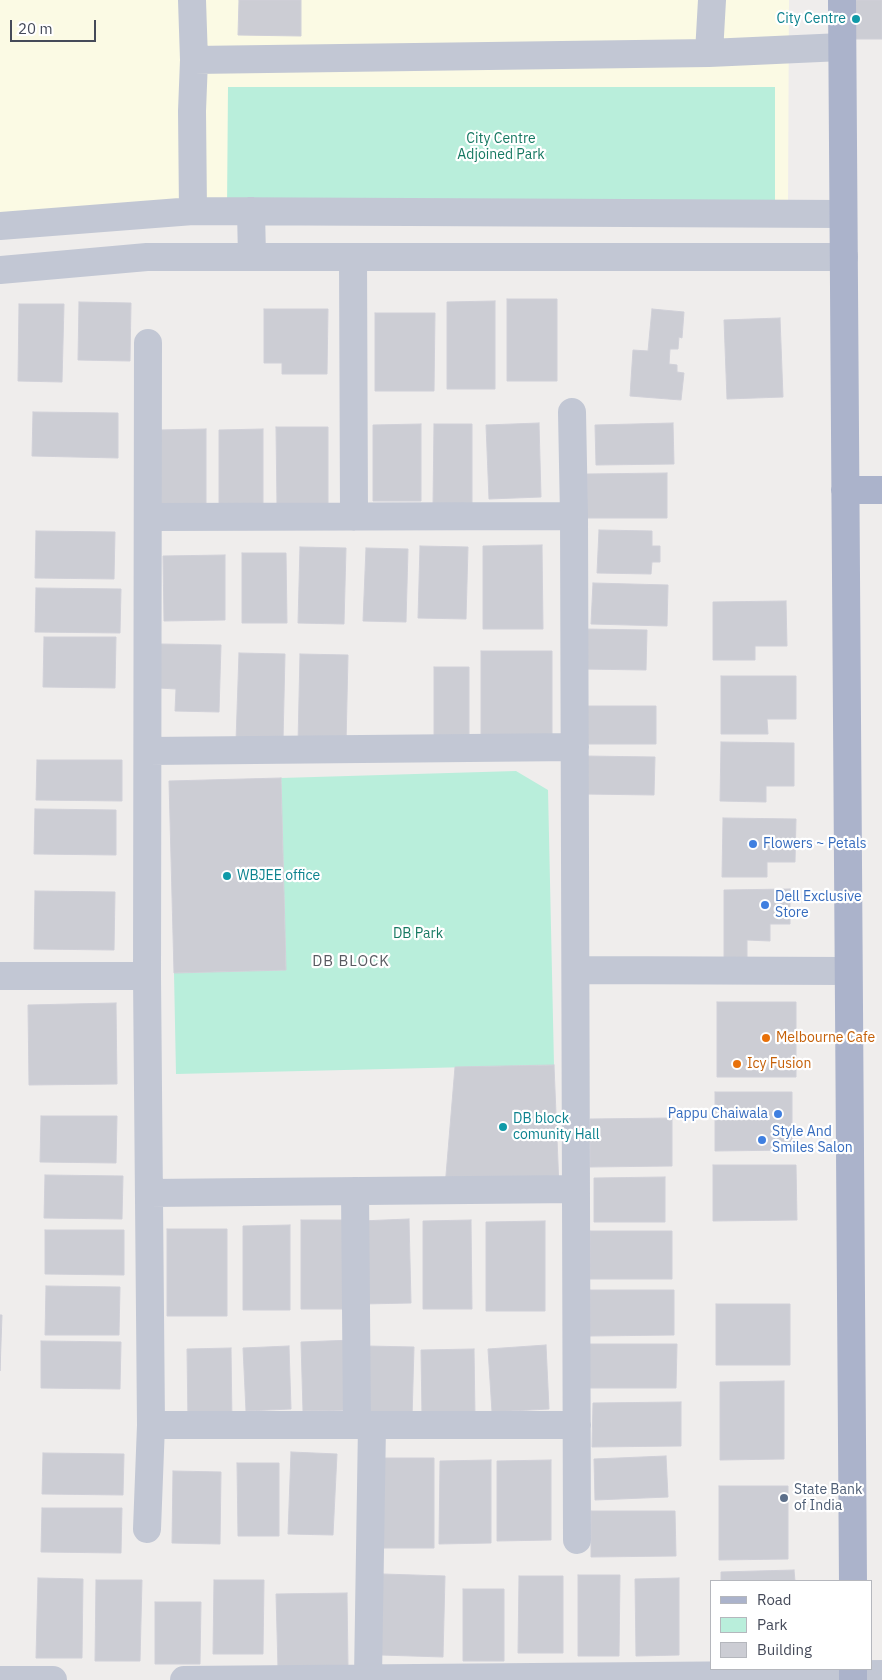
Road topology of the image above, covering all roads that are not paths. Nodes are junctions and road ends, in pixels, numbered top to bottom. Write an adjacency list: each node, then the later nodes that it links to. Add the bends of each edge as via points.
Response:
1 (192, 0): 6 (street)
2 (712, 0): 5 (street)
3 (842, 0): 4 (main road)
4 (842, 47): 5 (street); 9 (main road)
5 (709, 53): 6 (street)
6 (194, 60): 7 (street)
7 (193, 211): 8 (street); 10 (street)
8 (251, 211): 9 (street); 11 (street)
9 (843, 214): 13 (main road)
10 (0, 226)
11 (252, 257): 12 (street); 14 (street, via 147,257)
12 (353, 257): 13 (street); 21 (street)
13 (844, 257): 17 (main road)
14 (0, 270)
15 (148, 343): 20 (street)
16 (572, 412): 19 (street)
17 (845, 490): 18 (main road); 25 (main road)
18 (882, 490)
19 (574, 516): 21 (street); 22 (street)
20 (148, 517): 21 (street); 23 (street)
21 (354, 517)
22 (575, 747): 23 (street); 24 (street)
23 (149, 751): 27 (street)
24 (576, 970): 25 (street); 28 (street)
25 (848, 971): 36 (main road)
26 (0, 976): 27 (street)
27 (147, 976): 30 (street)
28 (576, 1190): 29 (street); 33 (street)
29 (355, 1191): 30 (street); 32 (street)
30 (150, 1193): 31 (street)
31 (151, 1425): 32 (street); 34 (street)
32 (364, 1425): 33 (street); 39 (street)
33 (577, 1425): 35 (street)
34 (147, 1530)
35 (577, 1540)
36 (853, 1580)
37 (853, 1674): 38 (street); 39 (street)
38 (882, 1674)
39 (368, 1677): 42 (street)
40 (0, 1680): 41 (street)
41 (53, 1680)
42 (184, 1680)

